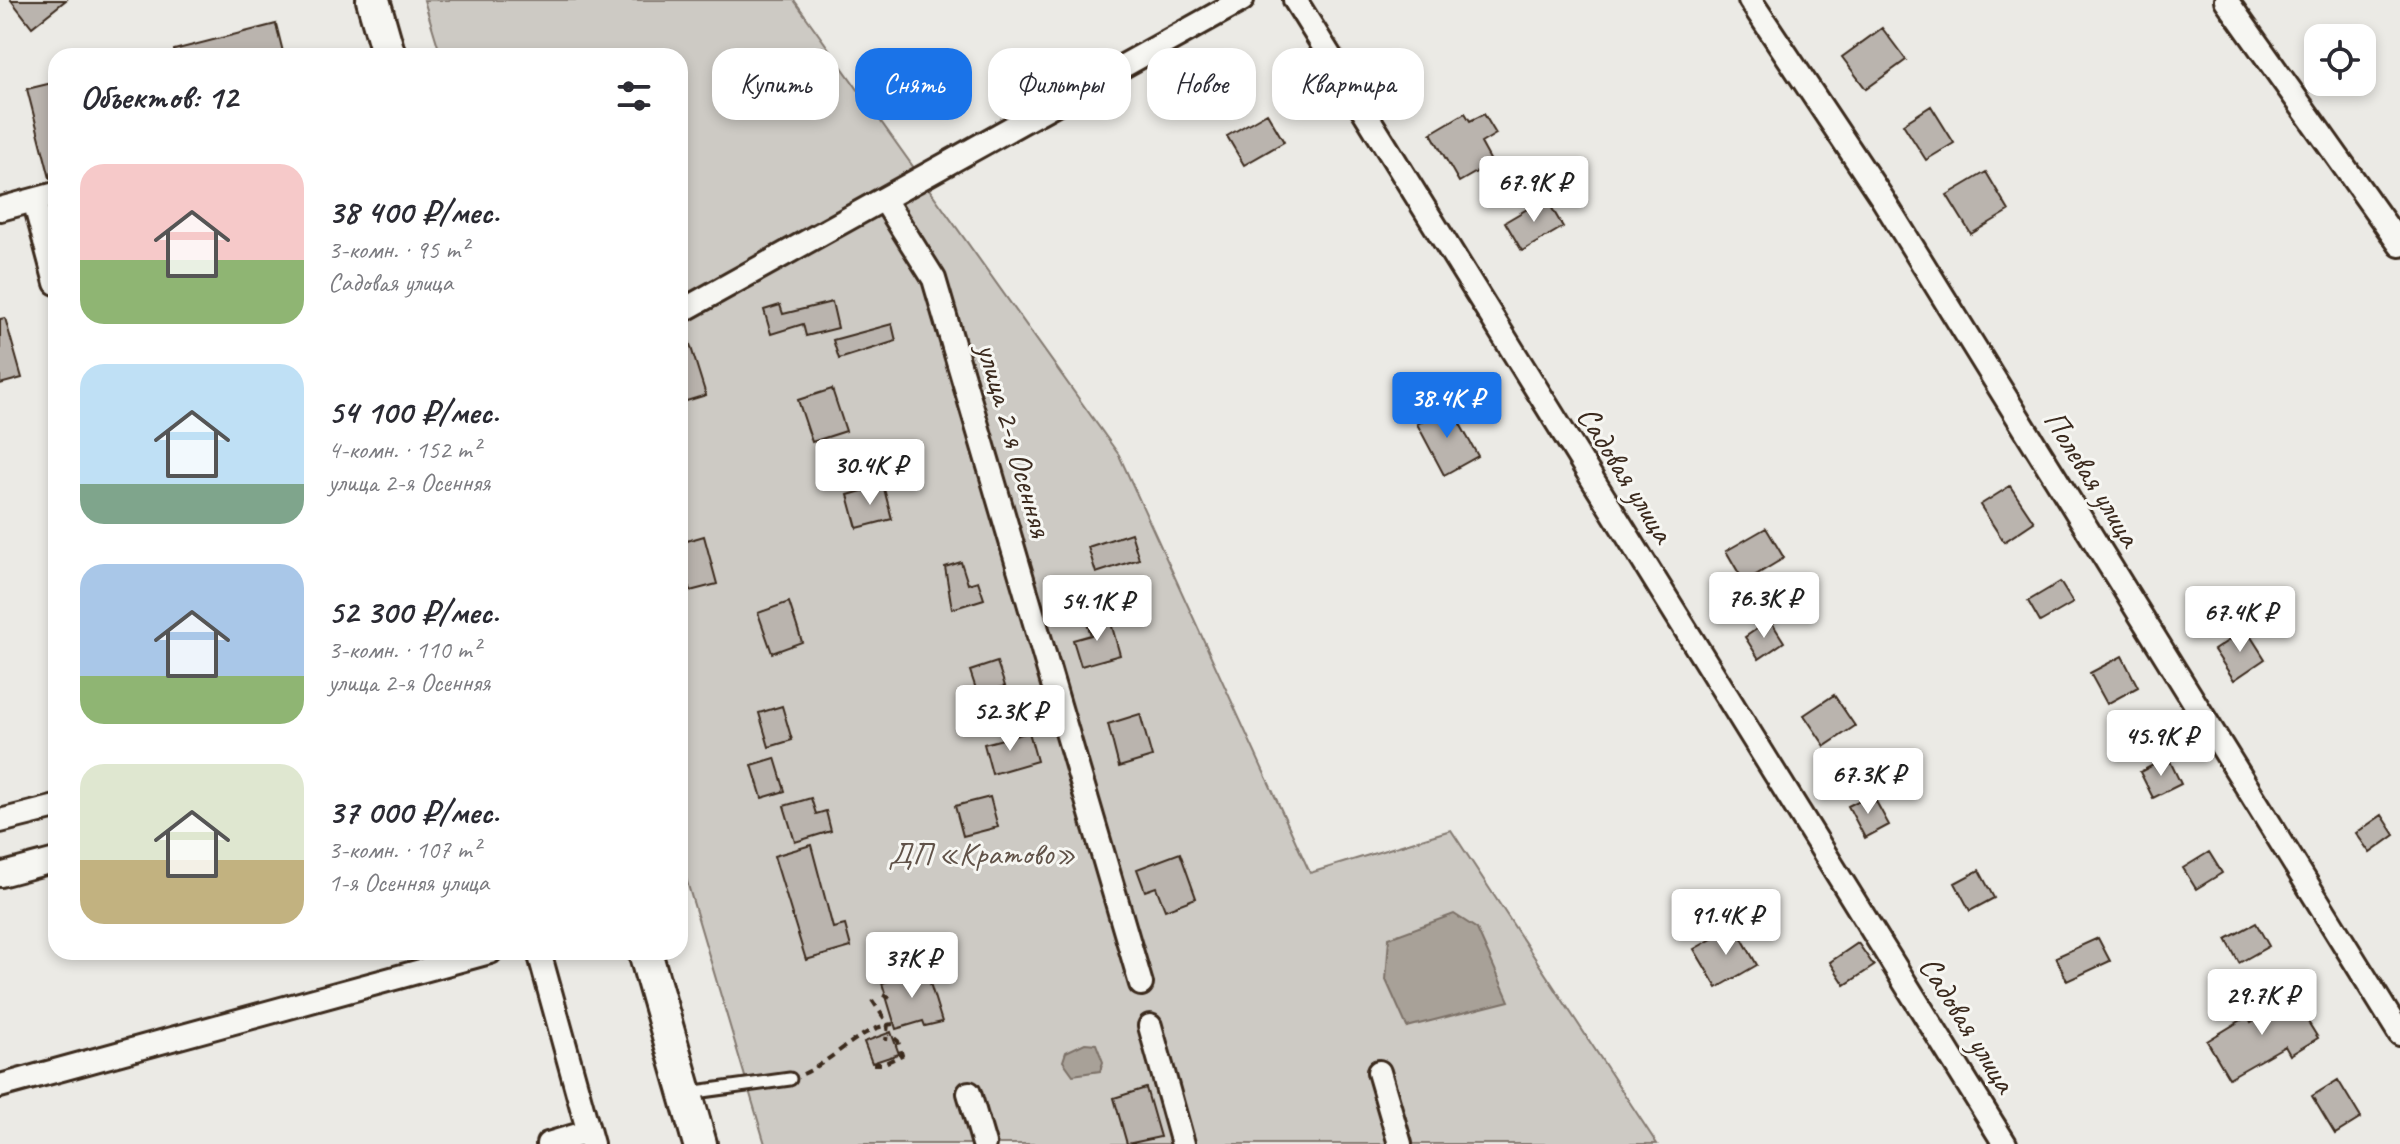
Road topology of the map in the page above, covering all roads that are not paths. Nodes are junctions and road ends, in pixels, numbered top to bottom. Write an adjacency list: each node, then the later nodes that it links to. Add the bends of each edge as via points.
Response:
1 (373, 0): 6 (main road)
2 (1242, 0): 9 (street)
3 (1295, 0): 35 (street, Садовая улица)
4 (1750, 0): 23 (street, Полевая улица, via 1882,198)
5 (2226, 0): 11 (street)
6 (387, 48)
7 (48, 196): 8 (street)
8 (34, 200): 10 (street); 12 (street)
9 (885, 201): 13 (street); 21 (street, улица 2-я Осенняя, via 934,279)
10 (0, 209)
11 (2400, 245)
12 (48, 253)
13 (688, 308)
14 (48, 809): 15 (street)
15 (0, 821)
16 (48, 862): 17 (street)
17 (0, 875)
18 (461, 960): 26 (street)
19 (541, 960): 29 (street)
20 (647, 960): 27 (main road)
21 (1141, 984)
22 (1150, 1026): 33 (street)
23 (2400, 1034)
24 (1379, 1072): 34 (street)
25 (790, 1079): 27 (lane)
26 (0, 1086)
27 (685, 1093): 31 (main road)
28 (969, 1093): 32 (street)
29 (590, 1138): 30 (street)
30 (548, 1144)
31 (700, 1144)
32 (984, 1144)
33 (1183, 1144)
34 (1400, 1144)
35 (2005, 1144)

